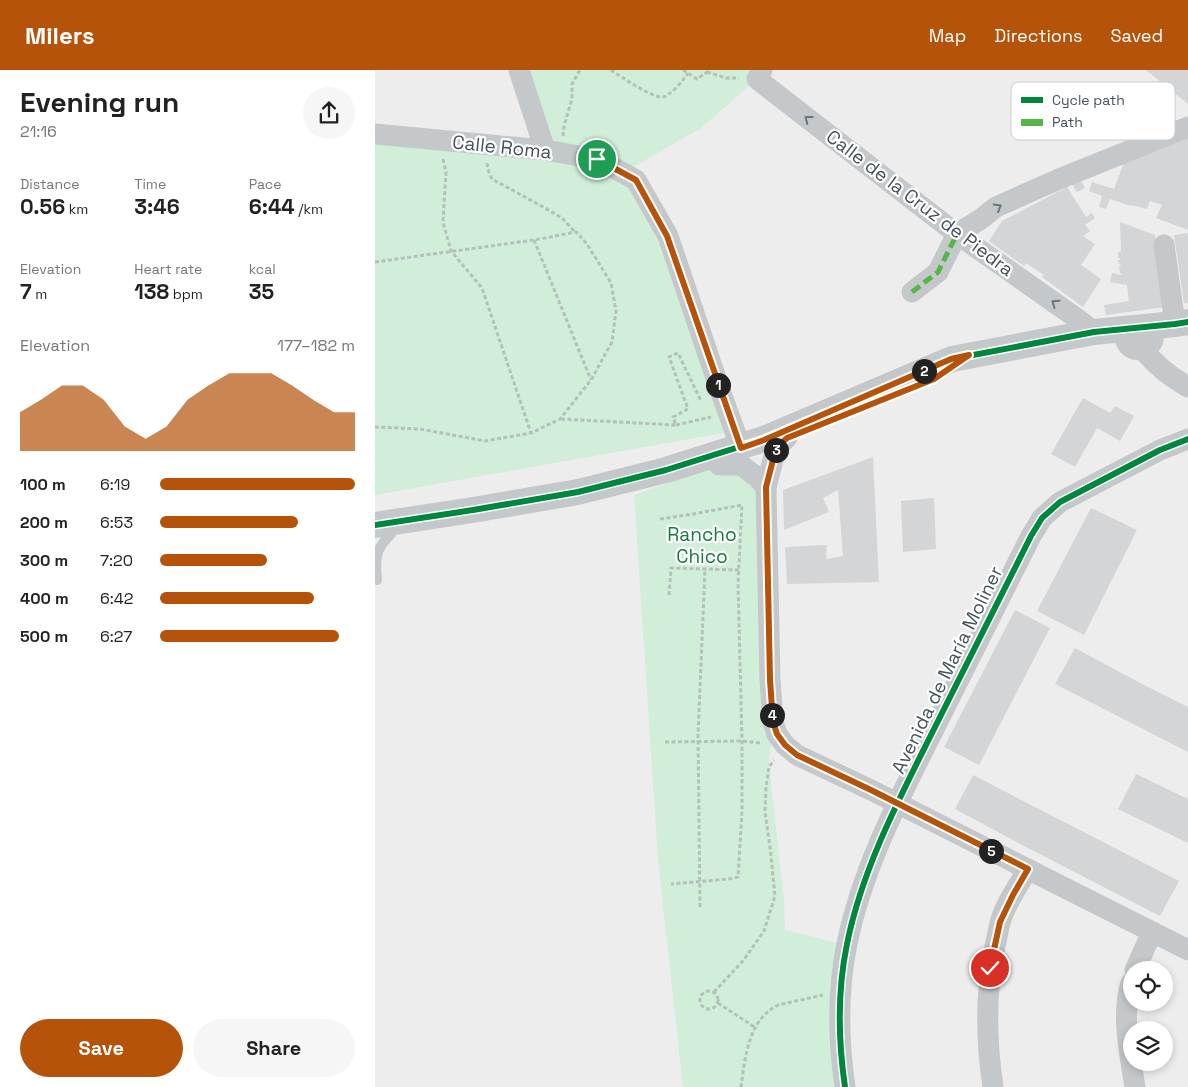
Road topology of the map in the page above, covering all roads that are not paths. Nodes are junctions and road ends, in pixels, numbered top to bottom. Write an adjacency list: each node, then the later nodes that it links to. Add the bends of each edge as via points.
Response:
1 (519, 70): 7 (street)
2 (759, 75): 8 (street, Calle de la Cruz de Piedra, one-way to 2)
3 (1188, 127): 4 (street, one-way to 3)
4 (1175, 132)
5 (375, 134): 7 (street, Calle Roma)
6 (1156, 140): 8 (street, one-way to 6, via 996,207)
7 (545, 150): 19 (street, Calle Roma, via 597,159 636,180 667,236)
8 (957, 234): 10 (street, via 938,272); 12 (street, Calle de la Cruz de Piedra, one-way to 8)
9 (1164, 245): 11 (street)
10 (912, 292)
11 (1157, 330): 12 (street); 15 (street, via 1154,362)
12 (1094, 332): 13 (street)
13 (969, 355): 14 (lane); 19 (street, via 951,359)
14 (941, 374)
15 (1188, 387)
16 (874, 403): 17 (lane)
17 (787, 438): 20 (lane); 21 (street, via 778,446)
18 (1188, 439): 26 (street, Avenida de María Moliner, via 1060,502 1041,518)
19 (741, 448): 23 (street, via 578,492 473,510)
20 (710, 467): 21 (street, via 741,465); 22 (lane)
21 (766, 487): 26 (street, via 770,680 777,734 797,755)
22 (550, 507)
23 (388, 530): 24 (lane); 25 (lane, via 375,560 377,580)
24 (375, 536)
25 (375, 572)
26 (898, 804): 27 (street); 32 (street, Avenida de María Moliner, via 862,887 846,945 839,1012)
27 (1028, 869): 28 (street); 33 (street, via 1000,922 990,968 987,1016)
28 (1152, 932): 29 (street); 30 (street)
29 (1188, 950)
30 (1139, 961)
31 (1127, 1011): 34 (street, via 1126,1025)
32 (845, 1087)
33 (993, 1087)
34 (1135, 1087)

